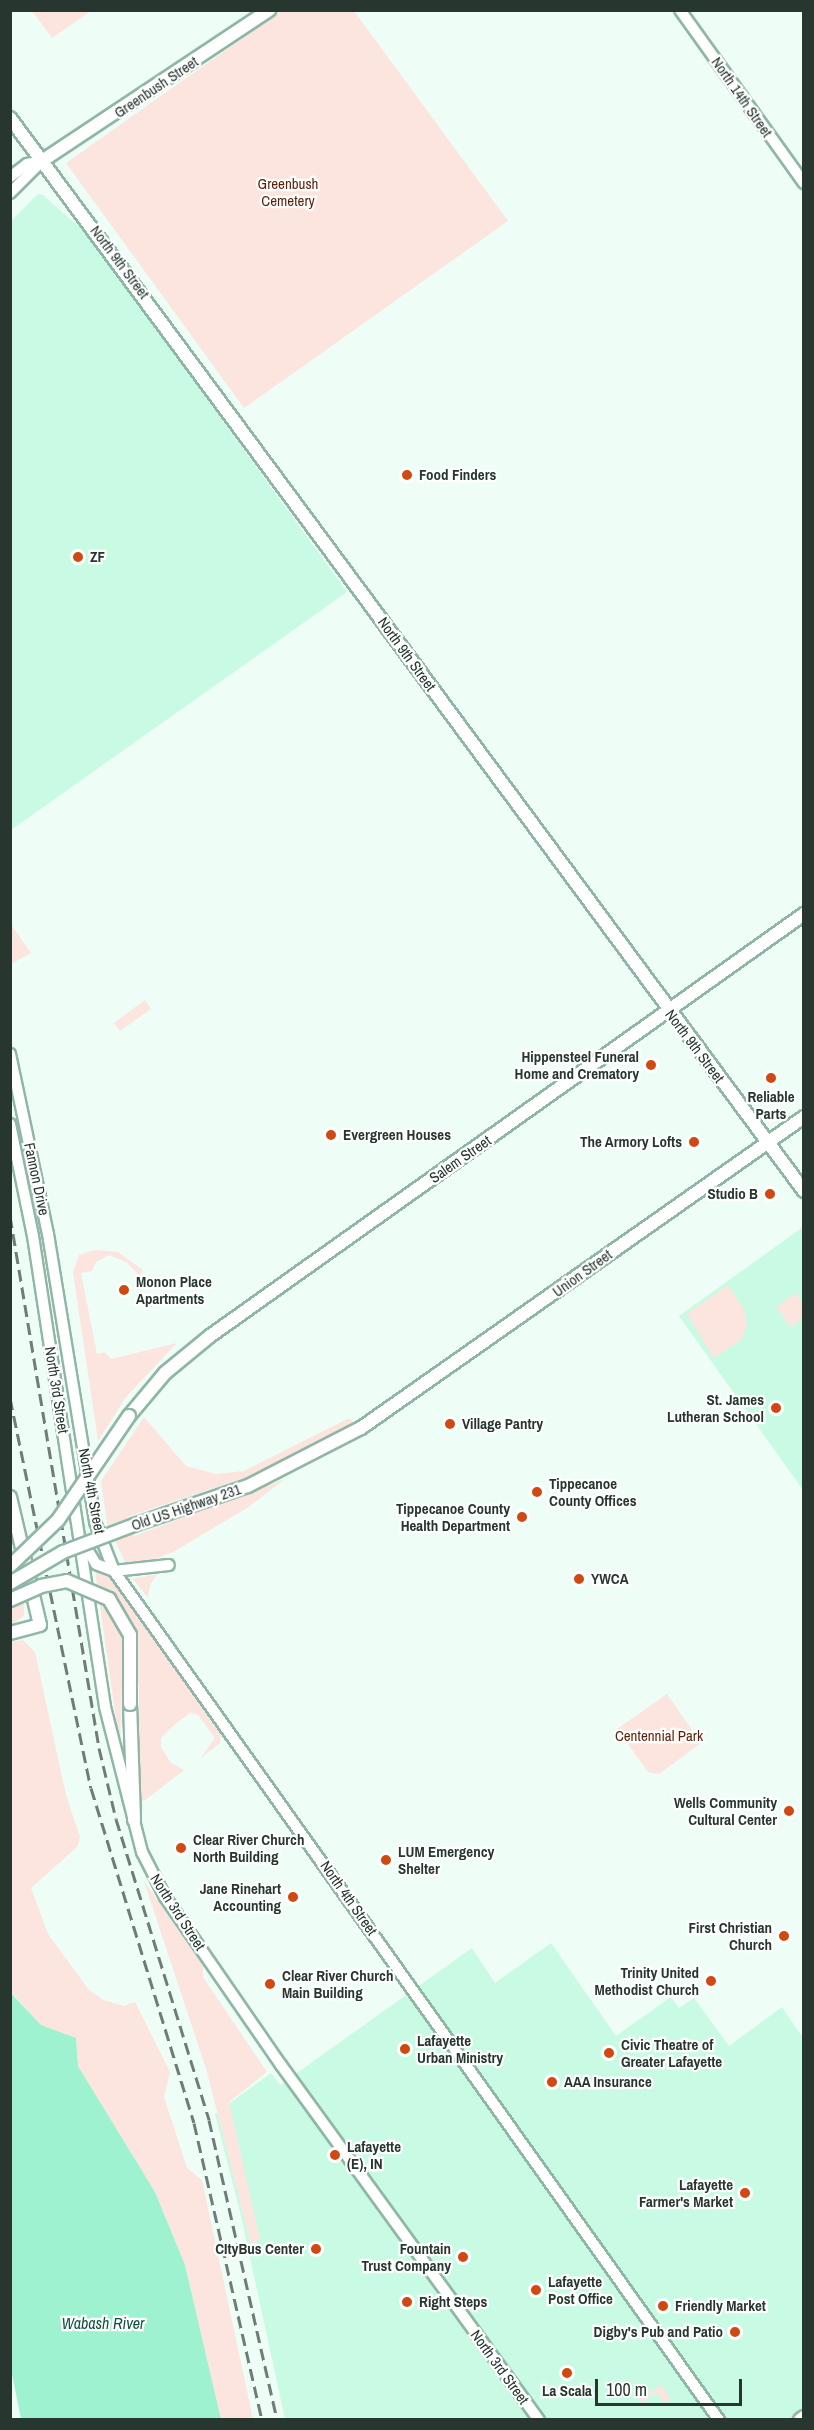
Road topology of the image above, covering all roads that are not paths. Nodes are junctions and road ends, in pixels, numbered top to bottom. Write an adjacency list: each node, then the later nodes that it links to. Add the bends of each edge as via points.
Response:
1 (269, 10): 4 (main road, Greenbush Street)
2 (680, 10): 6 (street, North 14th Street)
3 (10, 118): 4 (main road, North 9th Street)
4 (42, 161): 5 (street, via 27,164); 7 (street); 9 (main road, North 9th Street, via 104,240)
5 (10, 177)
6 (804, 183)
7 (10, 193)
8 (804, 914): 9 (main road, Salem Street)
9 (669, 1012): 13 (main road, North 9th Street); 22 (main road, Salem Street, bridge, via 210,1336 165,1373 129,1416 58,1520)
10 (10, 1054): 15 (street, Fannon Drive)
11 (804, 1118): 13 (main road, Union Street)
12 (10, 1124): 16 (street, Fannon Drive)
13 (767, 1143): 14 (main road, North 9th Street); 17 (main road, Union Street)
14 (804, 1191)
15 (48, 1234): 23 (street, North 4th Street, via 95,1522)
16 (33, 1236): 20 (street, North 3rd Street)
17 (361, 1428): 24 (main road, Old US Highway 231, bridge, via 248,1485 63,1552)
18 (10, 1497): 19 (main road)
19 (12, 1515): 26 (main road, via 40,1625)
20 (80, 1536): 23 (street, via 92,1560); 27 (street, North 3rd Street, via 105,1707)
21 (170, 1565): 23 (street)
22 (10, 1566)
23 (114, 1571): 29 (street, North 4th Street)
24 (10, 1583)
25 (10, 1600): 27 (main road, bridge, via 41,1586 68,1581 109,1599 130,1635)
26 (10, 1633)
27 (134, 1820): 28 (street, North 3rd Street, via 152,1875 197,1942 405,2238)
28 (539, 2420)
29 (719, 2420)

